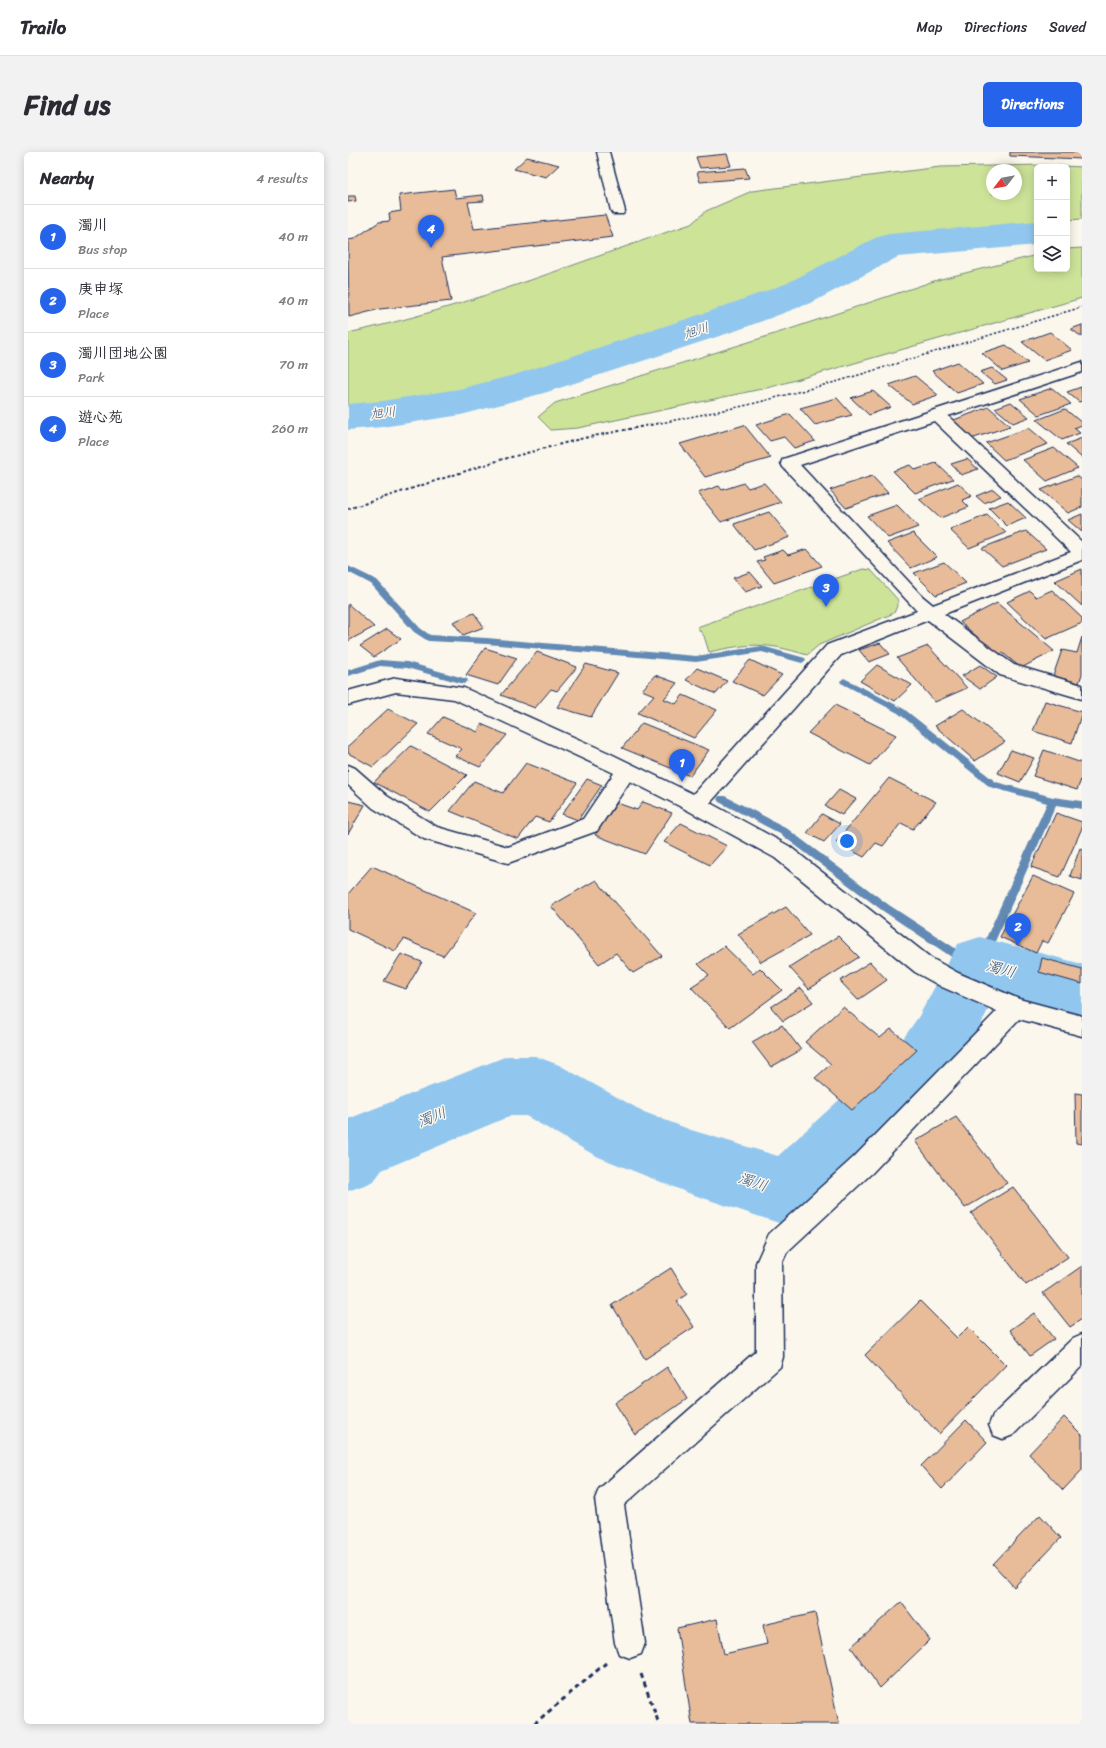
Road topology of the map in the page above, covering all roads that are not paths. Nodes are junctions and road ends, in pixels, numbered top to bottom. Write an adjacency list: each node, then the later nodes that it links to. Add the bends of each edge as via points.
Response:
1 (603, 152): 2 (street)
2 (618, 211)
3 (1080, 370): 4 (street)
4 (937, 415): 5 (street); 6 (street, via 790,463)
5 (1082, 553): 6 (street)
6 (929, 612): 7 (street, via 1008,670); 11 (street, via 834,650)
7 (1082, 692)
8 (348, 698): 9 (street, via 396,685 457,693)
9 (626, 770): 10 (street, via 590,825 508,855 431,833 380,802); 11 (street)
10 (348, 774)
11 (696, 805): 12 (street, via 782,852 923,965 950,980)
12 (1015, 1008): 13 (street); 16 (street, via 863,1165 778,1243 769,1263 770,1357 609,1499)
13 (1082, 1026)
14 (1082, 1347): 15 (street)
15 (1003, 1425)
16 (630, 1643)

